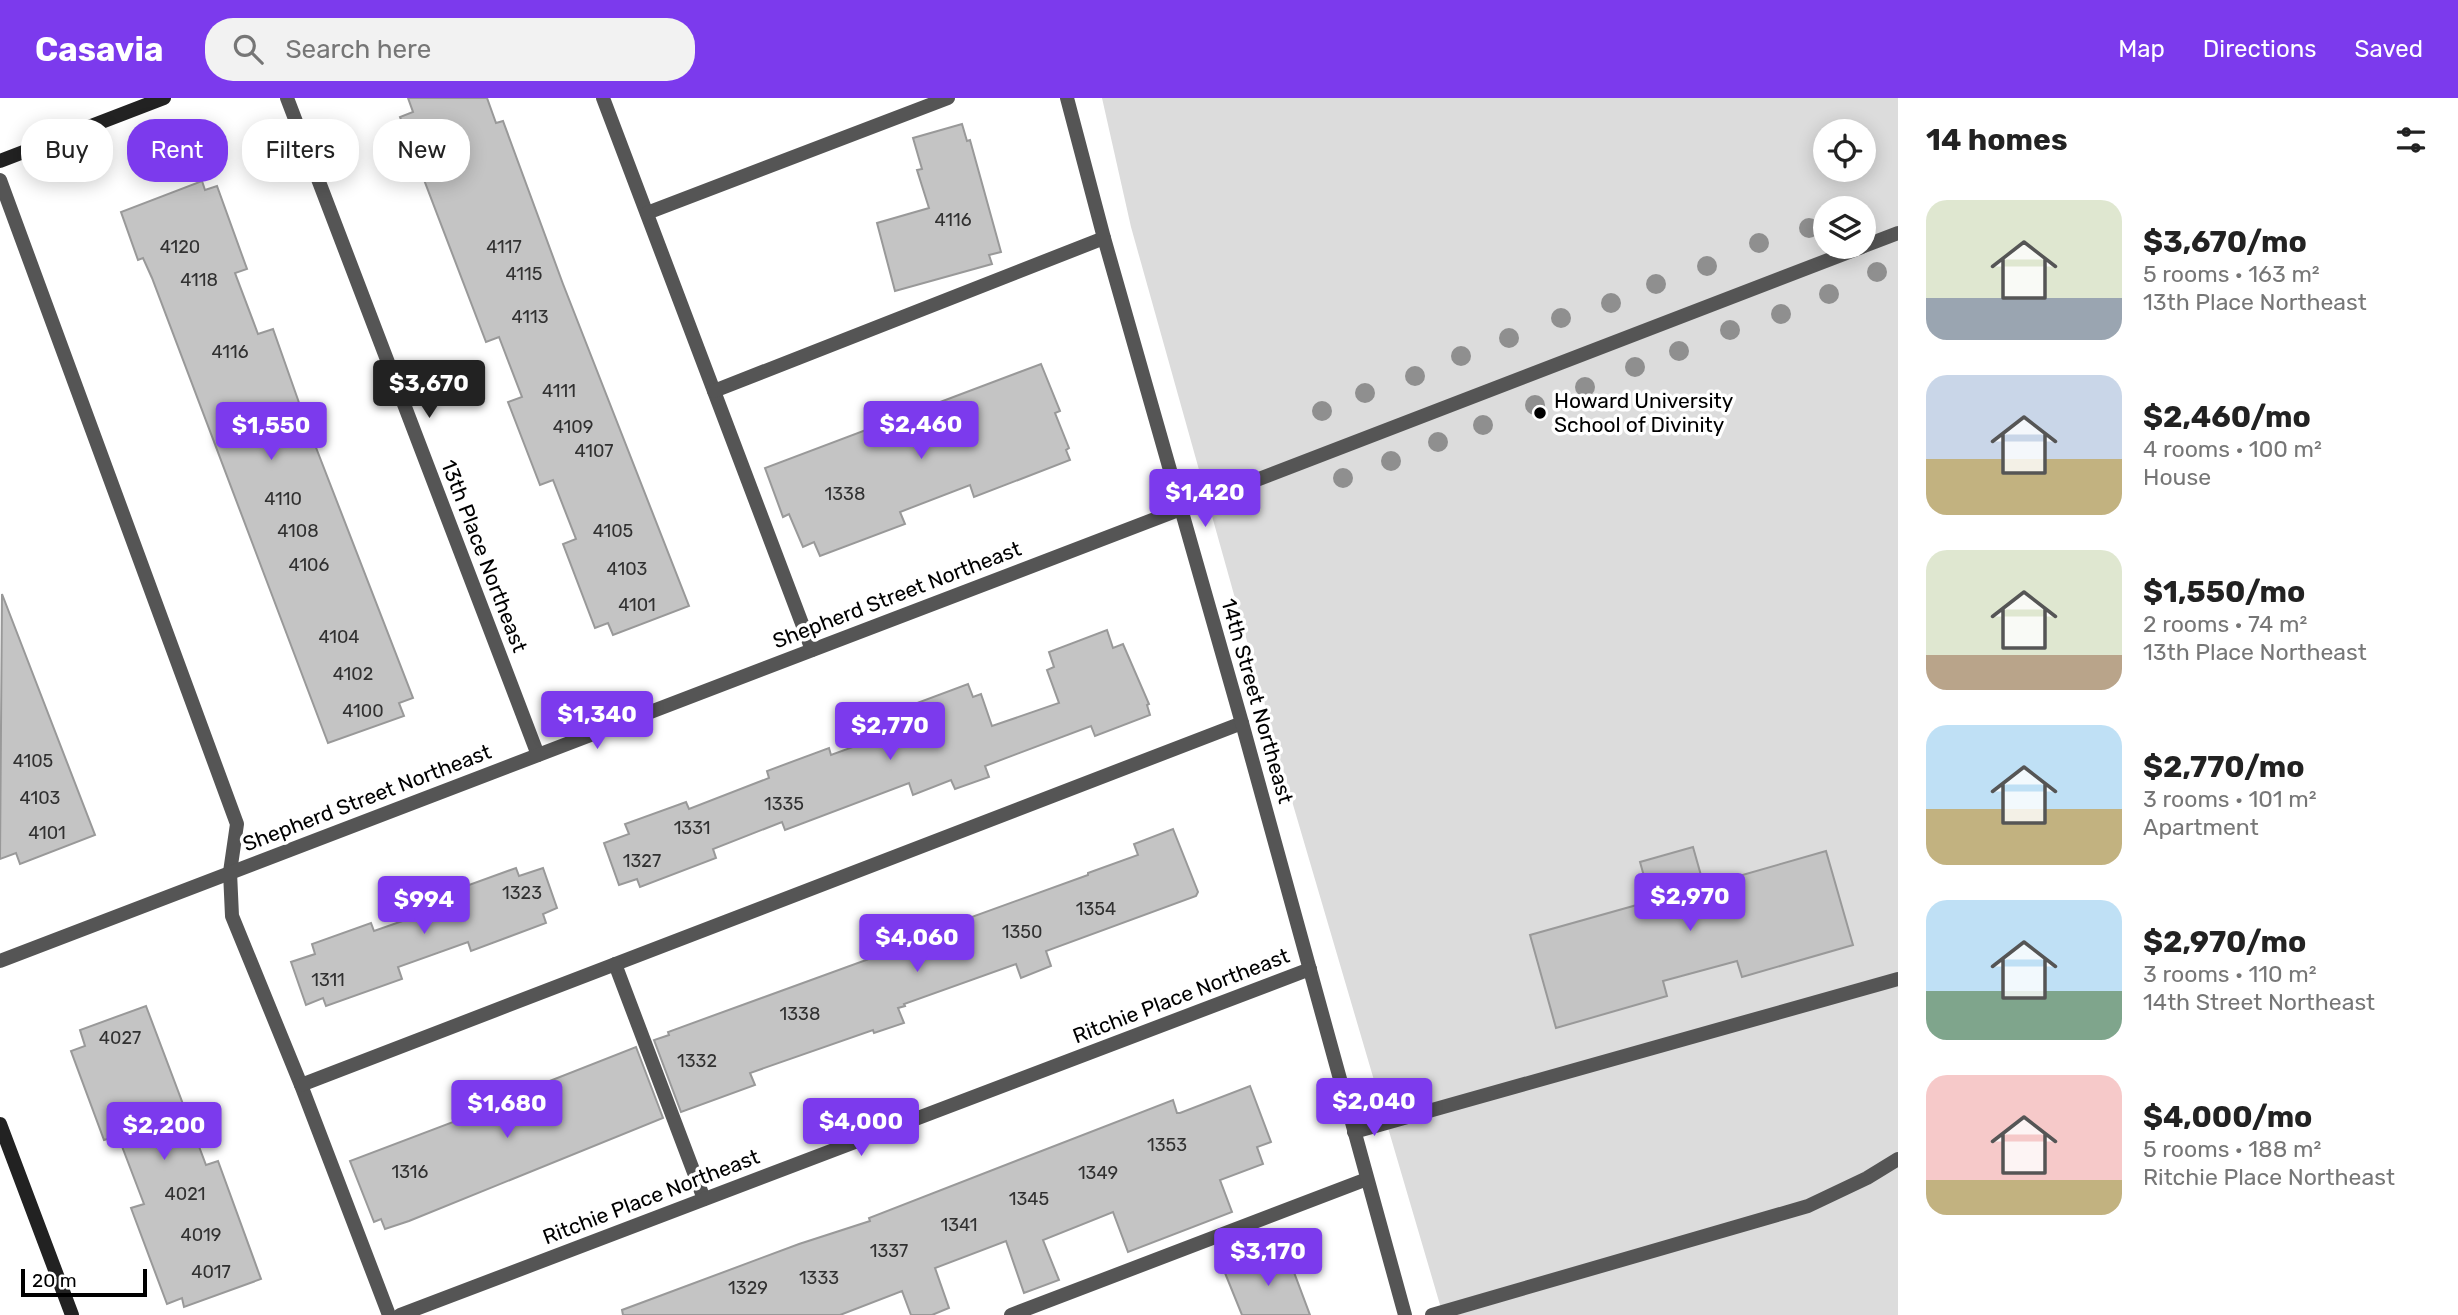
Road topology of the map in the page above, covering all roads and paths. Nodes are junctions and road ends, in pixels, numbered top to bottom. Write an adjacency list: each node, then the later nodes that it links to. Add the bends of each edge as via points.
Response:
1 (164, 98): 6 (street)
2 (288, 98): 17 (street, 13th Place Northeast)
3 (603, 98): 8 (street)
4 (948, 98): 8 (street)
5 (1067, 98): 10 (street, 14th Street Northeast)
6 (0, 161)
7 (0, 180): 18 (street, via 237,824)
8 (647, 213): 13 (street)
9 (1898, 233): 11 (street, Shepherd Street Northeast)
10 (1104, 238): 13 (street); 14 (street, 14th Street Northeast)
11 (1876, 241)
12 (1829, 259): 14 (street, Shepherd Street Northeast)
13 (714, 391): 15 (street)
14 (1181, 509): 15 (street, Shepherd Street Northeast); 16 (street, 14th Street Northeast)
15 (812, 650): 17 (street, Shepherd Street Northeast)
16 (1242, 723): 20 (street); 21 (street, 14th Street Northeast)
17 (538, 755): 18 (street, Shepherd Street Northeast)
18 (230, 872): 19 (street, Shepherd Street Northeast); 23 (street, via 232,916)
19 (0, 961)
20 (615, 964): 23 (street); 28 (street)
21 (1310, 970): 25 (street, 14th Street Northeast); 28 (street, Ritchie Place Northeast)
22 (1898, 979): 25 (street)
23 (301, 1085): 30 (street)
24 (0, 1124): 29 (street)
25 (1354, 1132): 27 (street, 14th Street Northeast)
26 (1898, 1159): 34 (street, via 1808,1206)
27 (1367, 1179): 32 (street); 33 (street, 14th Street Northeast)
28 (704, 1199): 31 (street, Ritchie Place Northeast)
29 (72, 1315)
30 (389, 1315)
31 (400, 1315)
32 (1011, 1315)
33 (1405, 1315)
34 (1432, 1315)

